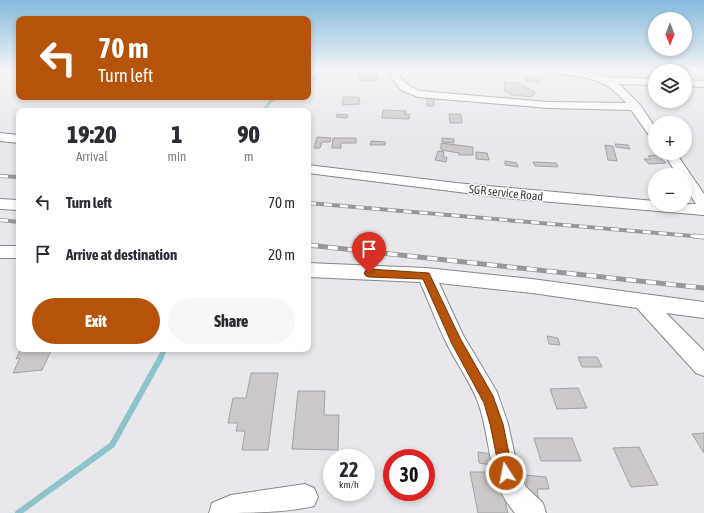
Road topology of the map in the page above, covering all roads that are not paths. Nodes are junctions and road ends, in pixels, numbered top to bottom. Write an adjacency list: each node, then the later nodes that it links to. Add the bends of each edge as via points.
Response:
1 (418, 94): 3 (street, via 548,106)
2 (622, 94): 3 (street)
3 (636, 107): 4 (street)
4 (648, 125)
5 (0, 137): 6 (street)
6 (16, 139)
7 (675, 160): 11 (street)
8 (311, 168): 12 (street, SGR service Road, via 411,183 582,201)
9 (0, 204): 10 (street)
10 (16, 205)
11 (704, 205)
12 (704, 210)
13 (0, 252): 14 (street)
14 (16, 252)
15 (311, 270): 16 (street)
16 (426, 275): 17 (street, via 532,286); 22 (street, via 456,341 489,400 506,473 517,496)
17 (644, 302): 18 (street); 19 (street)
18 (704, 310)
19 (704, 366)
20 (305, 497): 21 (street, via 231,508)
21 (222, 513)
22 (533, 513)

